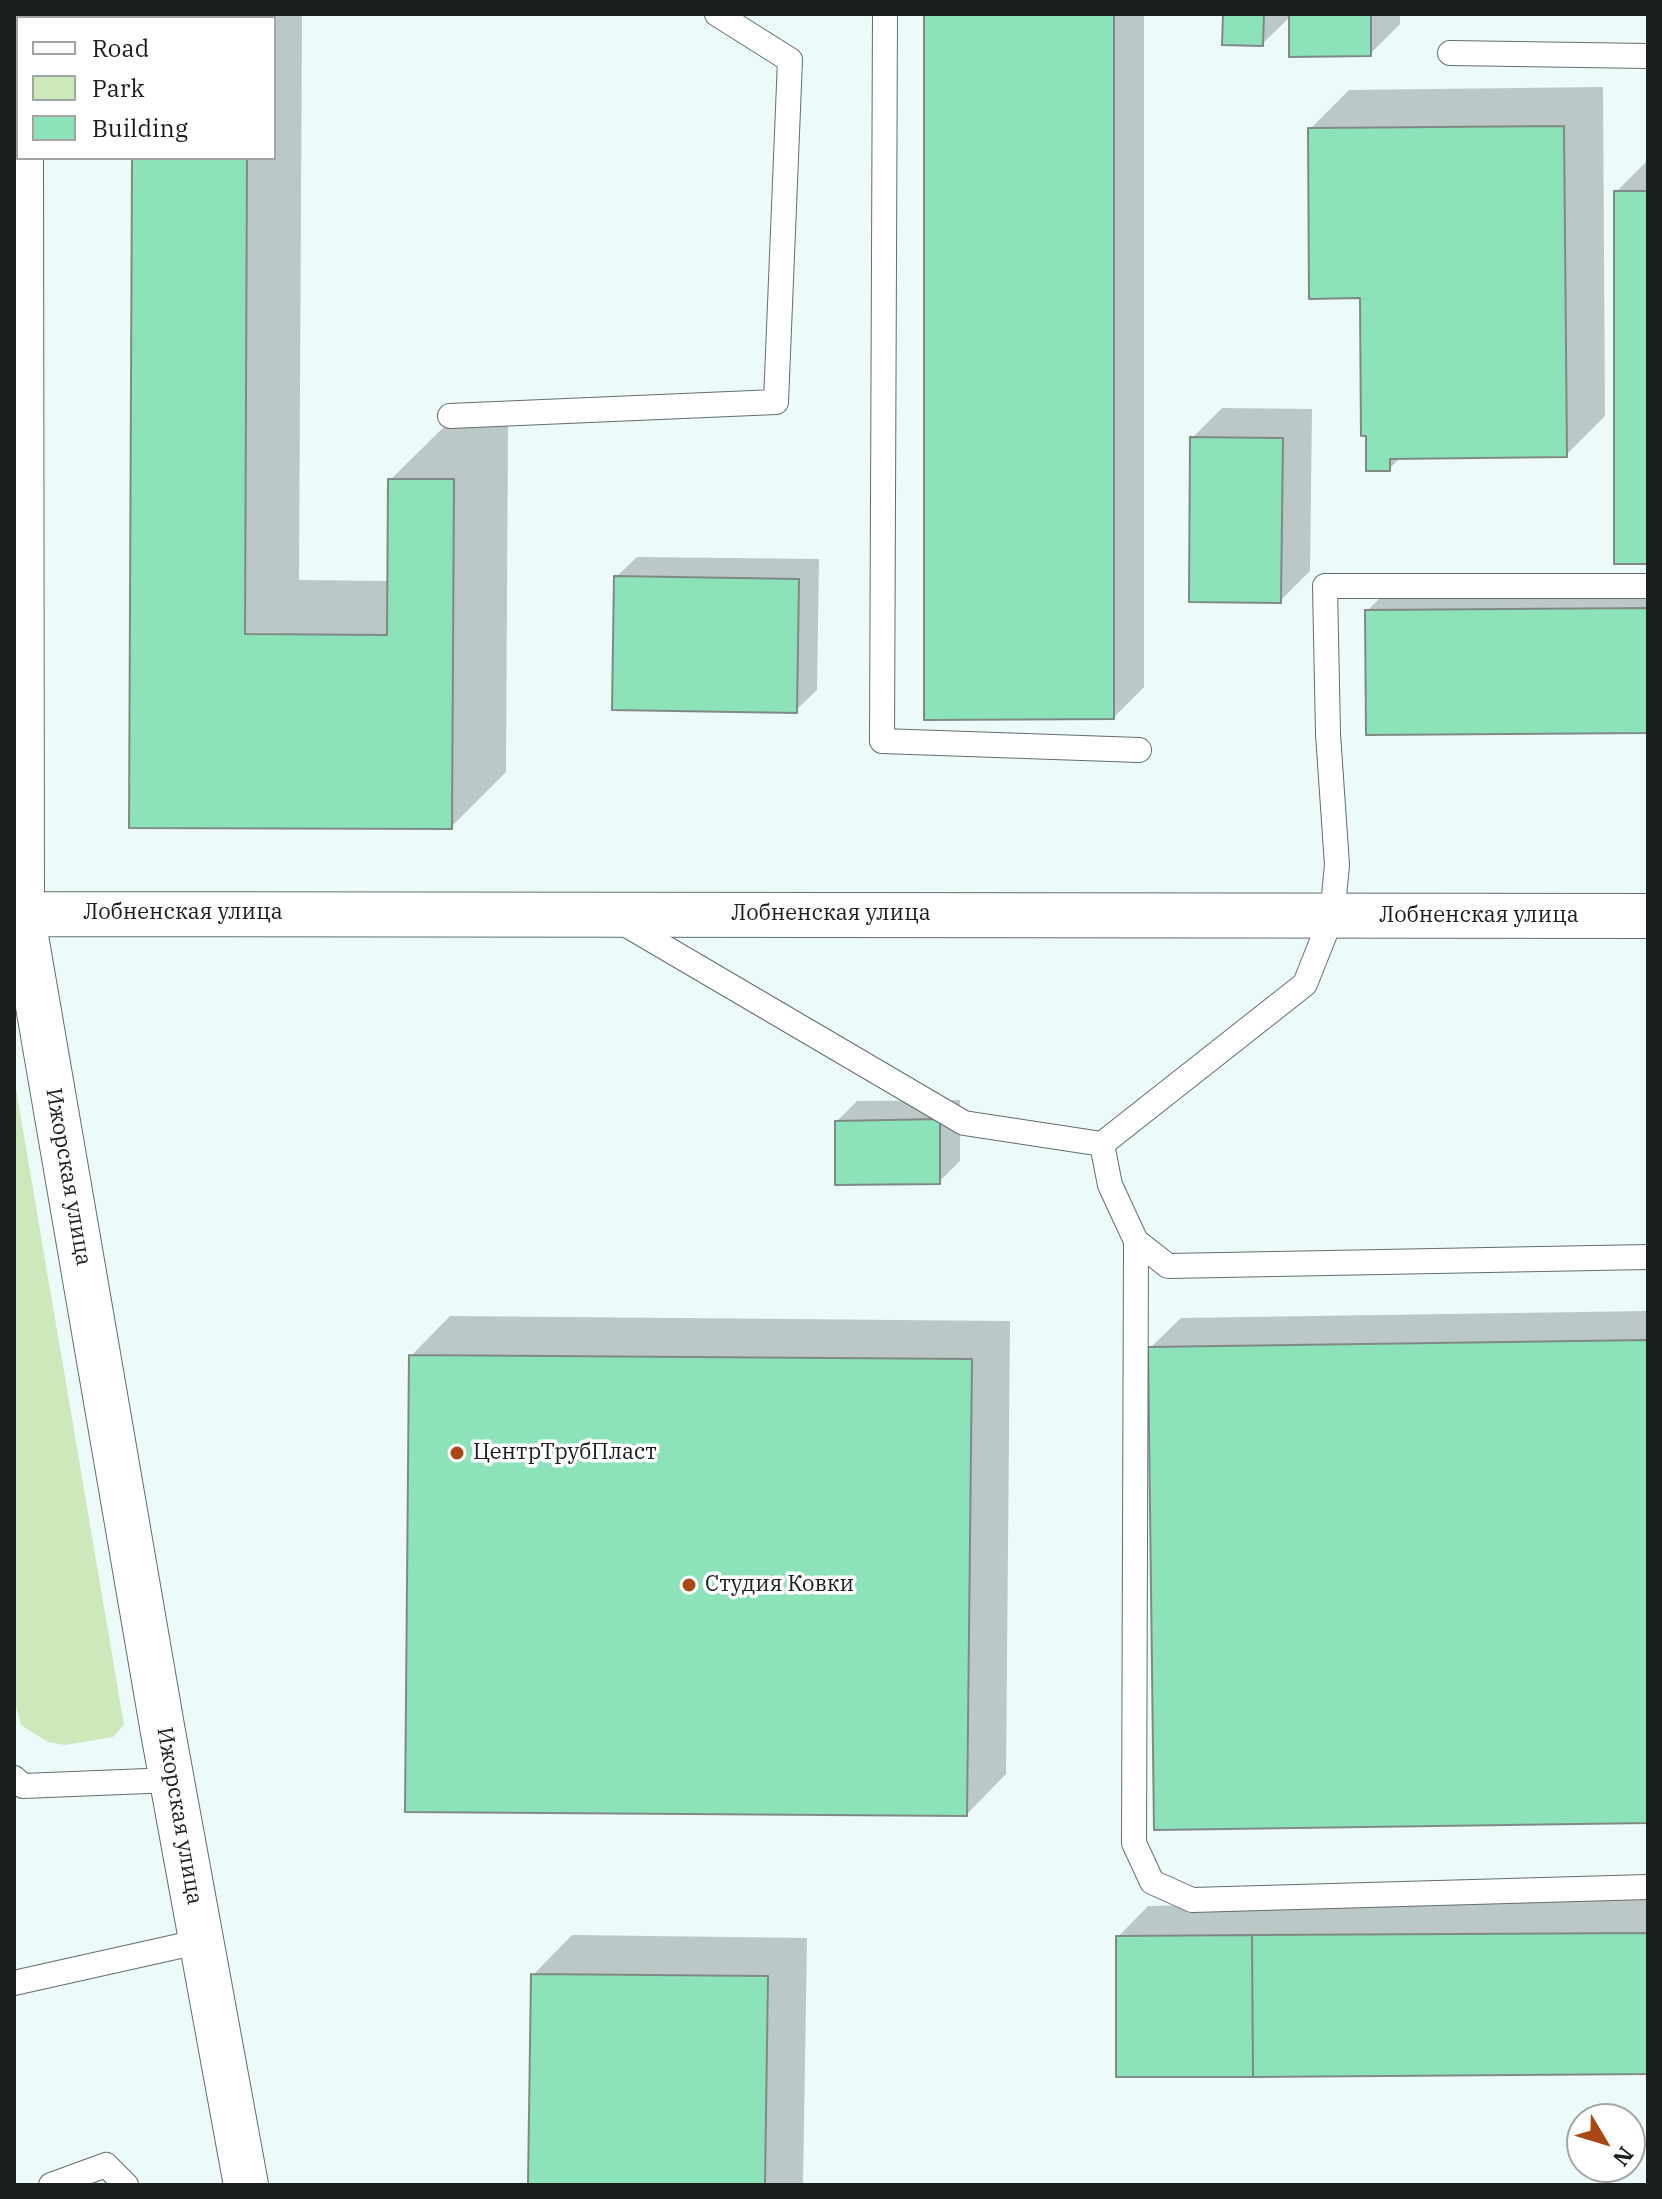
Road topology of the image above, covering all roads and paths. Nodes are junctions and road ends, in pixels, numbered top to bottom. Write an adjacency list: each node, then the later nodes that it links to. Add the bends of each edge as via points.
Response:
1 (717, 14): 7 (lane, via 790,60 776,402)
2 (885, 14): 9 (lane, via 882,741)
3 (1450, 53): 4 (lane)
4 (1648, 56)
5 (21, 160): 6 (street, Ижорская улица)
6 (18, 384): 11 (street, Ижорская улица)
7 (450, 416)
8 (1648, 586): 12 (lane, via 1325,586 1337,865)
9 (1139, 750)
10 (606, 913): 11 (street, Лобненская улица); 12 (street, Лобненская улица); 14 (lane, via 964,1123)
11 (18, 914): 18 (street, Ижорская улица)
12 (1332, 916): 13 (street, Лобненская улица); 14 (lane, via 1305,984)
13 (1648, 916)
14 (1102, 1144): 15 (lane, via 1110,1185)
15 (1136, 1241): 16 (lane, via 1168,1266); 19 (lane, via 1134,1843 1152,1882 1192,1900)
16 (1648, 1257)
17 (14, 1778): 18 (lane, via 23,1786)
18 (172, 1780): 20 (street, Ижорская улица)
19 (1648, 1887)
20 (202, 1941): 21 (lane); 24 (street, Ижорская улица)
21 (14, 1983)
22 (51, 2185): 23 (lane, via 106,2165)
23 (126, 2185)
24 (246, 2185)

